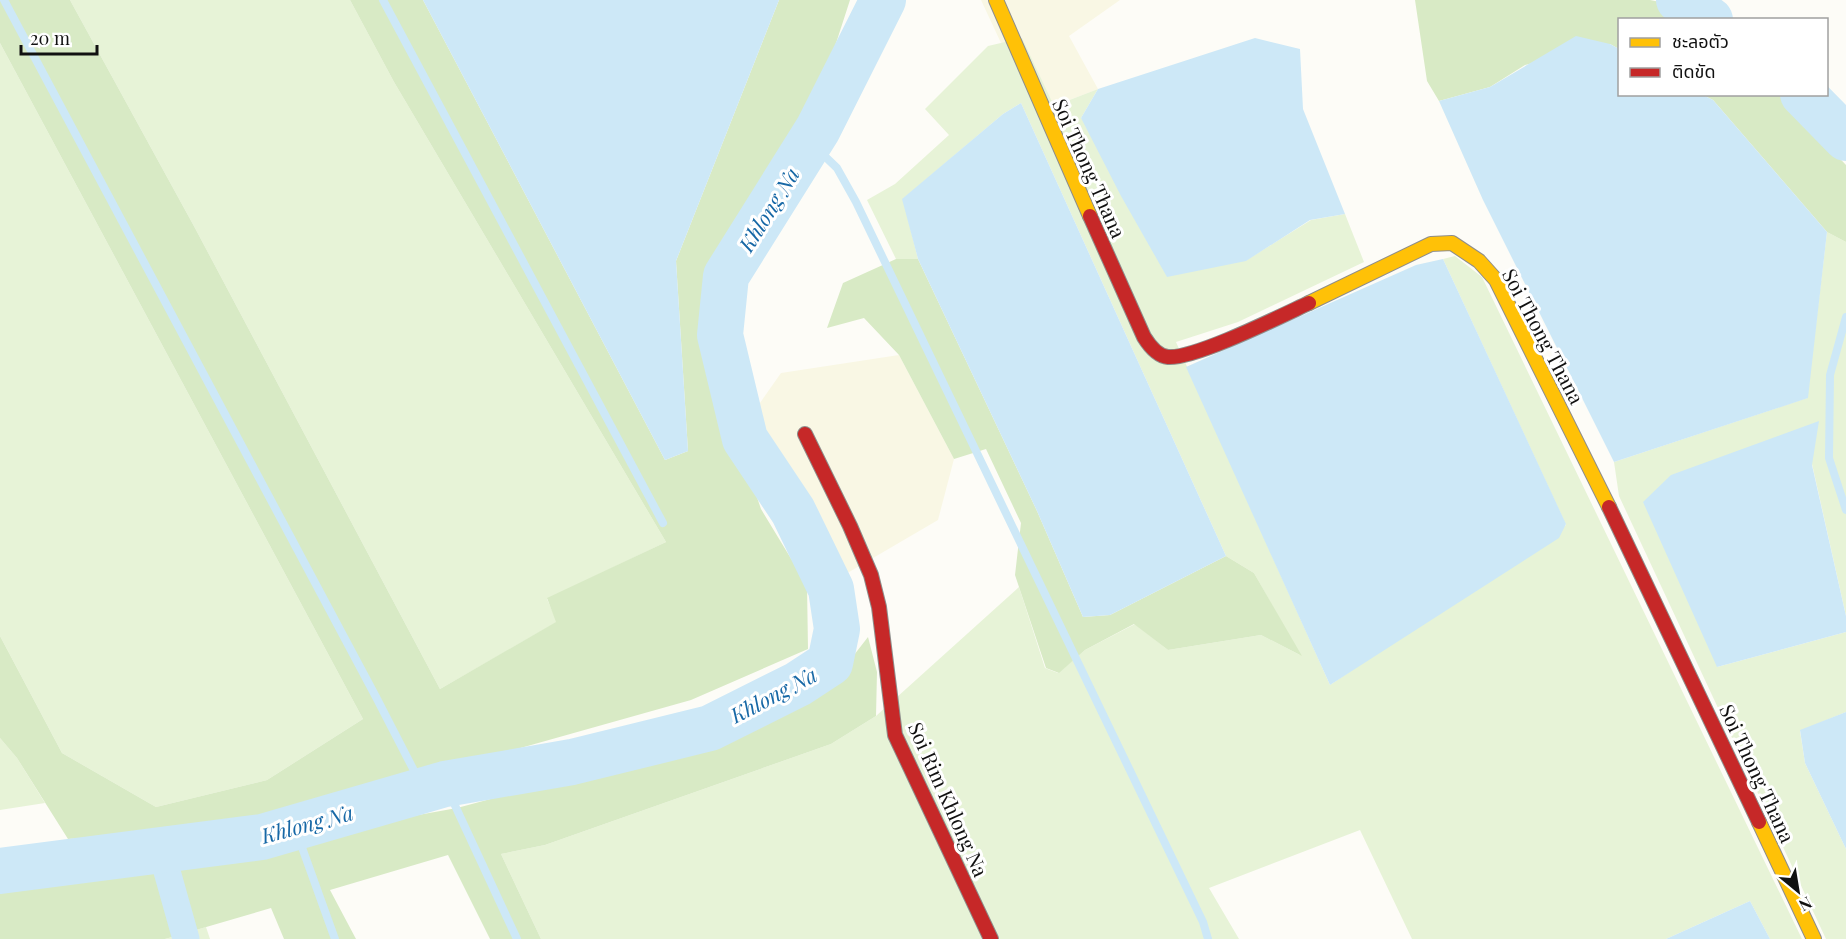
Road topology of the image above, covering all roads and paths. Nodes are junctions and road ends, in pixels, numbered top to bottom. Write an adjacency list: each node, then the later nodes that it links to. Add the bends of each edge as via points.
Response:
1 (996, 0): 4 (street, Soi Thong Thana, via 1130,308 1150,348 1160,354 1180,357 1221,343 1431,243 1452,243 1491,274 1617,522)
2 (804, 434): 3 (street, Soi Rim Khlong Na, via 871,575 885,646 895,735)
3 (991, 939)
4 (1814, 939)

